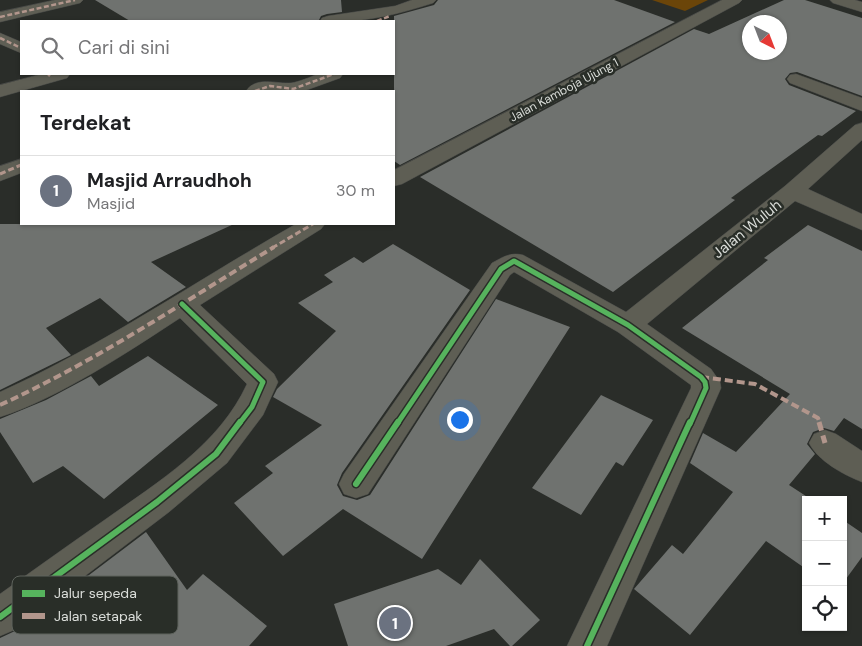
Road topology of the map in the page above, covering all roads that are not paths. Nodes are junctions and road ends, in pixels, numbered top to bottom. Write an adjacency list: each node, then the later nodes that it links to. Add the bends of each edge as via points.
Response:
1 (75, 0): 6 (street)
2 (428, 0): 7 (street, via 397,10)
3 (734, 0): 21 (street, Jalan Kamboja Ujung 1)
4 (838, 0): 5 (street)
5 (862, 7)
6 (0, 17)
7 (334, 20)
8 (0, 38): 9 (street)
9 (20, 48)
10 (53, 75): 16 (street)
11 (331, 75): 14 (street)
12 (796, 79): 17 (street)
13 (259, 90): 15 (street, via 274,86)
14 (284, 90)
15 (284, 90)
16 (0, 91)
17 (862, 105)
18 (862, 129): 22 (street, Jalan Wuluh)
19 (20, 166): 20 (street)
20 (0, 174)
21 (395, 178)
22 (794, 191): 23 (street); 26 (street, Jalan Wuluh)
23 (862, 223)
24 (311, 225): 25 (street, via 255,256)
25 (182, 304): 27 (street, via 52,382); 31 (street, via 263,382 252,407 216,454)
26 (628, 325): 30 (street, via 514,261 501,269); 34 (street, via 701,377 706,388)
27 (0, 405)
28 (825, 443): 29 (street)
29 (862, 468)
30 (356, 484)
31 (56, 576)
32 (12, 608): 33 (street)
33 (0, 617)
34 (587, 646)

